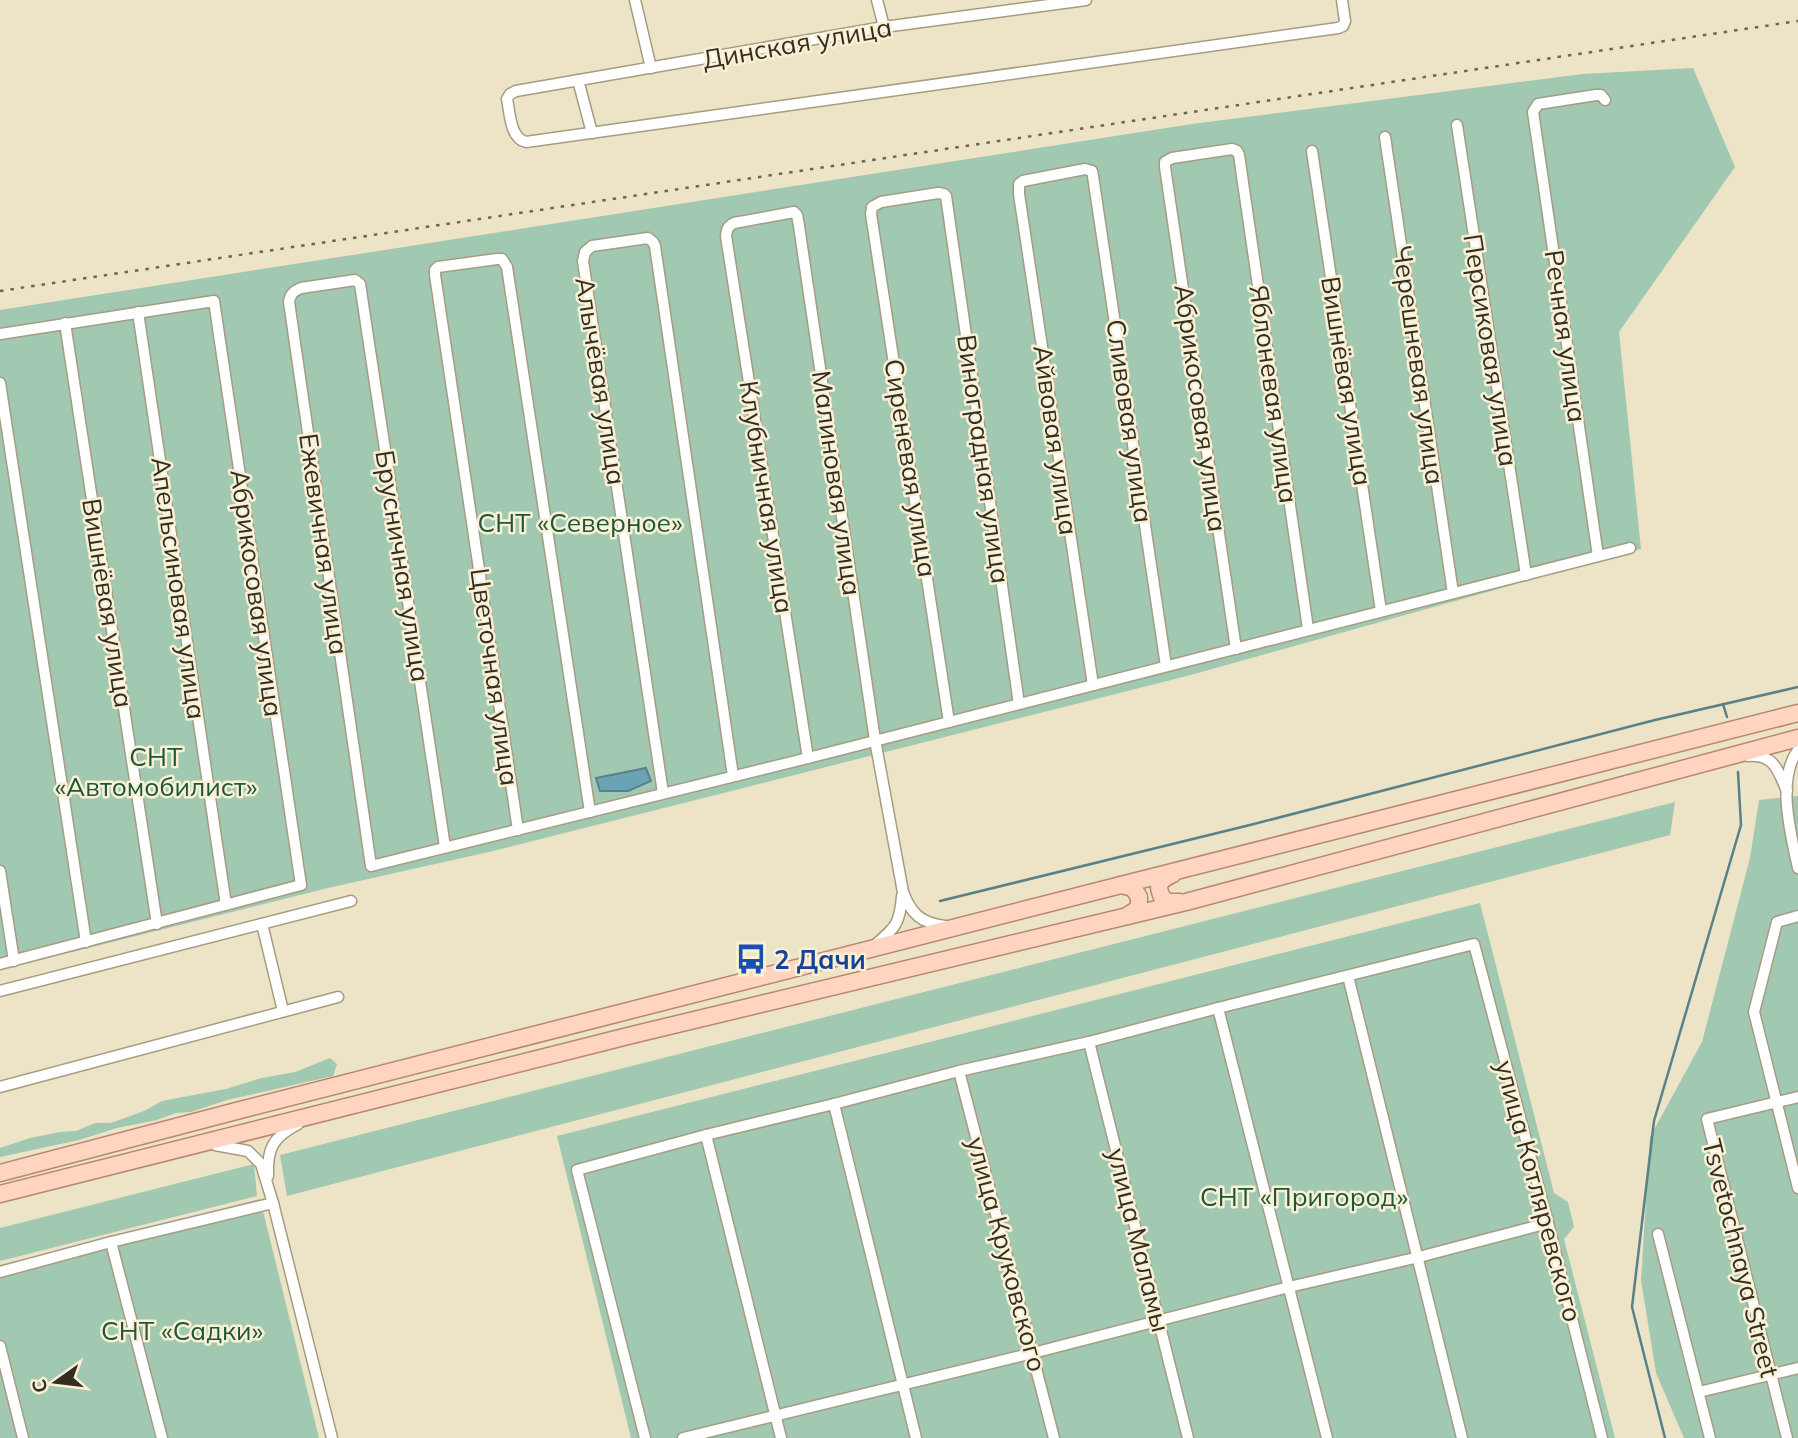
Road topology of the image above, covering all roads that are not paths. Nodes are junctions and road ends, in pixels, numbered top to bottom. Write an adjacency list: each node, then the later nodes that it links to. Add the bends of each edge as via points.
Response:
1 (635, 0): 6 (street)
2 (877, 0): 5 (street)
3 (1086, 0): 5 (street, Динская улица)
4 (1342, 0): 10 (street, via 1345,21 1338,28)
5 (884, 27): 6 (street, Динская улица)
6 (651, 68): 7 (street, Динская улица)
7 (578, 80): 10 (street); 10 (street, Динская улица, via 509,93 515,135 526,142)
8 (1605, 100): 23 (street, Речная улица, via 1601,94 1538,104 1534,117)
9 (1457, 124): 24 (street, Персиковая улица)
10 (592, 133)
11 (1385, 137): 25 (street, Черешневая улица)
12 (1312, 151): 26 (street, Вишнёвая улица)
13 (1165, 167): 27 (street, Яблоневая улица, via 1172,158 1233,149 1240,159); 28 (street, Абрикосовая улица)
14 (1093, 176): 29 (street, Сливовая улица); 30 (street, Айвовая улица, via 1085,169 1023,181 1019,194)
15 (948, 214): 31 (street, Виноградная улица); 33 (street, Сиреневая улица, via 946,197 938,193 881,202 872,207 871,214)
16 (799, 226): 35 (street, Малиновая улица); 38 (street, Клубничная улица, via 794,212 734,223 726,236)
17 (360, 284): 44 (street, Брусничная улица); 44 (street, Ежевичная улица, via 355,280 301,288 289,302 371,866)
18 (138, 312): 19 (street); 52 (street, Апельсиновая улица); 52 (street, Абрикосовая улица, via 214,301 301,885)
19 (65, 323): 20 (street); 55 (street, Вишнёвая улица)
20 (0, 334)
21 (0, 383): 58 (street)
22 (1630, 548): 23 (street)
23 (1598, 556): 24 (street)
24 (1526, 575): 25 (street)
25 (1453, 593): 26 (street)
26 (1381, 611): 27 (street)
27 (1308, 629): 28 (street)
28 (1236, 649): 29 (street)
29 (1166, 666): 30 (street)
30 (1093, 685): 31 (street)
31 (1019, 704): 33 (street)
32 (1798, 713): 47 (main road)
33 (949, 722): 35 (street)
34 (1798, 738): 37 (main road)
35 (875, 740): 38 (street); 49 (street, Малиновая улица)
36 (1798, 751): 41 (street, via 1791,762)
37 (1726, 757): 41 (street, via 1766,758 1775,765); 51 (main road)
38 (807, 758): 39 (street)
39 (733, 776): 40 (street); 40 (street, Алычёвая улица, via 655,246 648,238 592,246 583,261)
40 (663, 793): 42 (street)
41 (1791, 798): 45 (street, via 1789,823)
42 (590, 812): 43 (street); 43 (street, Цветочная улица, via 507,267 497,259 438,267 435,275)
43 (518, 830): 44 (street)
44 (445, 848)
45 (1798, 868)
46 (0, 871): 60 (street)
47 (1178, 871): 48 (main road); 51 (main road, via 1158,886 1163,899)
48 (1121, 884): 53 (main road, via 1133,888 1139,897 1139,908); 57 (main road)
49 (903, 892): 57 (street, via 908,907 919,918); 59 (street, via 894,929)
50 (351, 901): 56 (street)
51 (1186, 902): 53 (main road)
52 (226, 905): 55 (street)
53 (1127, 916): 73 (main road)
54 (1798, 916): 71 (street, via 1777,922 1754,1012)
55 (158, 924): 58 (street)
56 (262, 924): 63 (street); 66 (street)
57 (955, 928): 59 (main road)
58 (86, 942): 60 (street)
59 (870, 949): 76 (main road)
60 (14, 961): 61 (street)
61 (0, 964)
62 (1348, 976): 65 (street); 81 (street, улица Котляревского, via 1474,944); 84 (street)
63 (0, 991)
64 (338, 997): 66 (street)
65 (1218, 1008): 67 (street); 86 (street)
66 (283, 1011): 69 (street)
67 (1089, 1042): 68 (street); 87 (street, улица Маламы)
68 (959, 1070): 72 (street); 89 (street, улица Круковского)
69 (0, 1087)
70 (1798, 1097): 71 (street)
71 (1776, 1102): 78 (street); 91 (street, Tsvetochnaya Street, via 1707,1119)
72 (834, 1104): 74 (street); 92 (street)
73 (323, 1112): 75 (main road); 77 (street, via 273,1142)
74 (706, 1135): 94 (street); 98 (street, via 577,1170)
75 (195, 1144): 77 (street, via 248,1151 261,1164); 79 (main road)
76 (0, 1173)
77 (268, 1187): 80 (street)
78 (1798, 1188)
79 (0, 1194)
80 (273, 1203): 83 (street); 97 (street)
81 (1548, 1223): 84 (street); 106 (street, улица Котляревского)
82 (1658, 1234): 93 (street)
83 (111, 1242): 85 (street); 96 (street)
84 (1419, 1257): 86 (street); 105 (street)
85 (0, 1272)
86 (1289, 1287): 87 (street); 104 (street)
87 (1159, 1321): 89 (street); 103 (street, улица Маламы)
88 (0, 1346): 95 (street)
89 (1034, 1353): 92 (street); 102 (street, улица Круковского)
90 (1798, 1368): 91 (street)
91 (1770, 1374): 93 (street); 108 (street, Tsvetochnaya Street)
92 (902, 1384): 94 (street); 101 (street)
93 (1699, 1392): 107 (street)
94 (775, 1416): 99 (street); 100 (street)
95 (23, 1438)
96 (162, 1438)
97 (332, 1438)
98 (645, 1438)
99 (683, 1438)
100 (781, 1438)
101 (916, 1438)
102 (1054, 1438)
103 (1188, 1438)
104 (1327, 1438)
105 (1462, 1438)
106 (1602, 1438)
107 (1710, 1438)
108 (1787, 1438)

